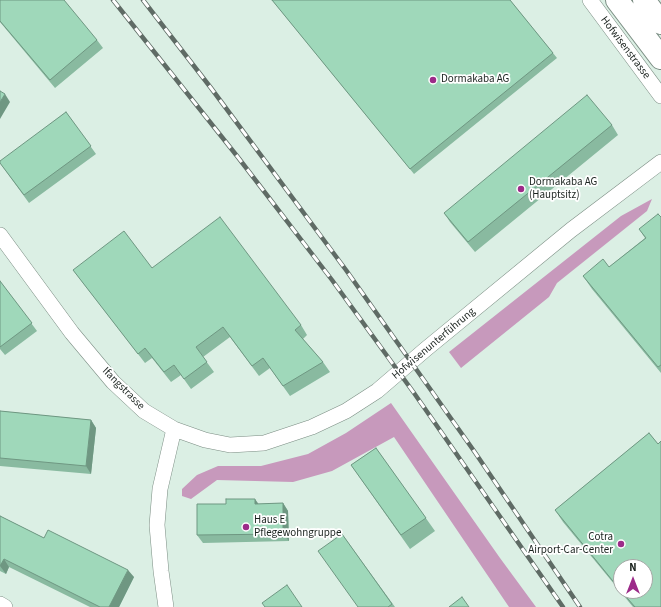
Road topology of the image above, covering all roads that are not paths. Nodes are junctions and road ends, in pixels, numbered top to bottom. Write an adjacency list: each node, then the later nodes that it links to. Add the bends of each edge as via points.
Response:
1 (590, 0): 6 (street, Hofwisenstrasse)
2 (617, 0): 5 (main road)
3 (644, 0): 4 (main road)
4 (661, 23)
5 (661, 58)
6 (661, 96)
7 (661, 162): 9 (street, Hofwisenunterführung, via 571,230 377,391 346,412 312,427 264,443 230,445 205,440)
8 (0, 235): 9 (street, Ifangstrasse, via 72,333 114,382 144,410)
9 (174, 429): 12 (street, via 160,489 157,525)
10 (0, 604): 11 (street)
11 (5, 607)
12 (166, 607)

